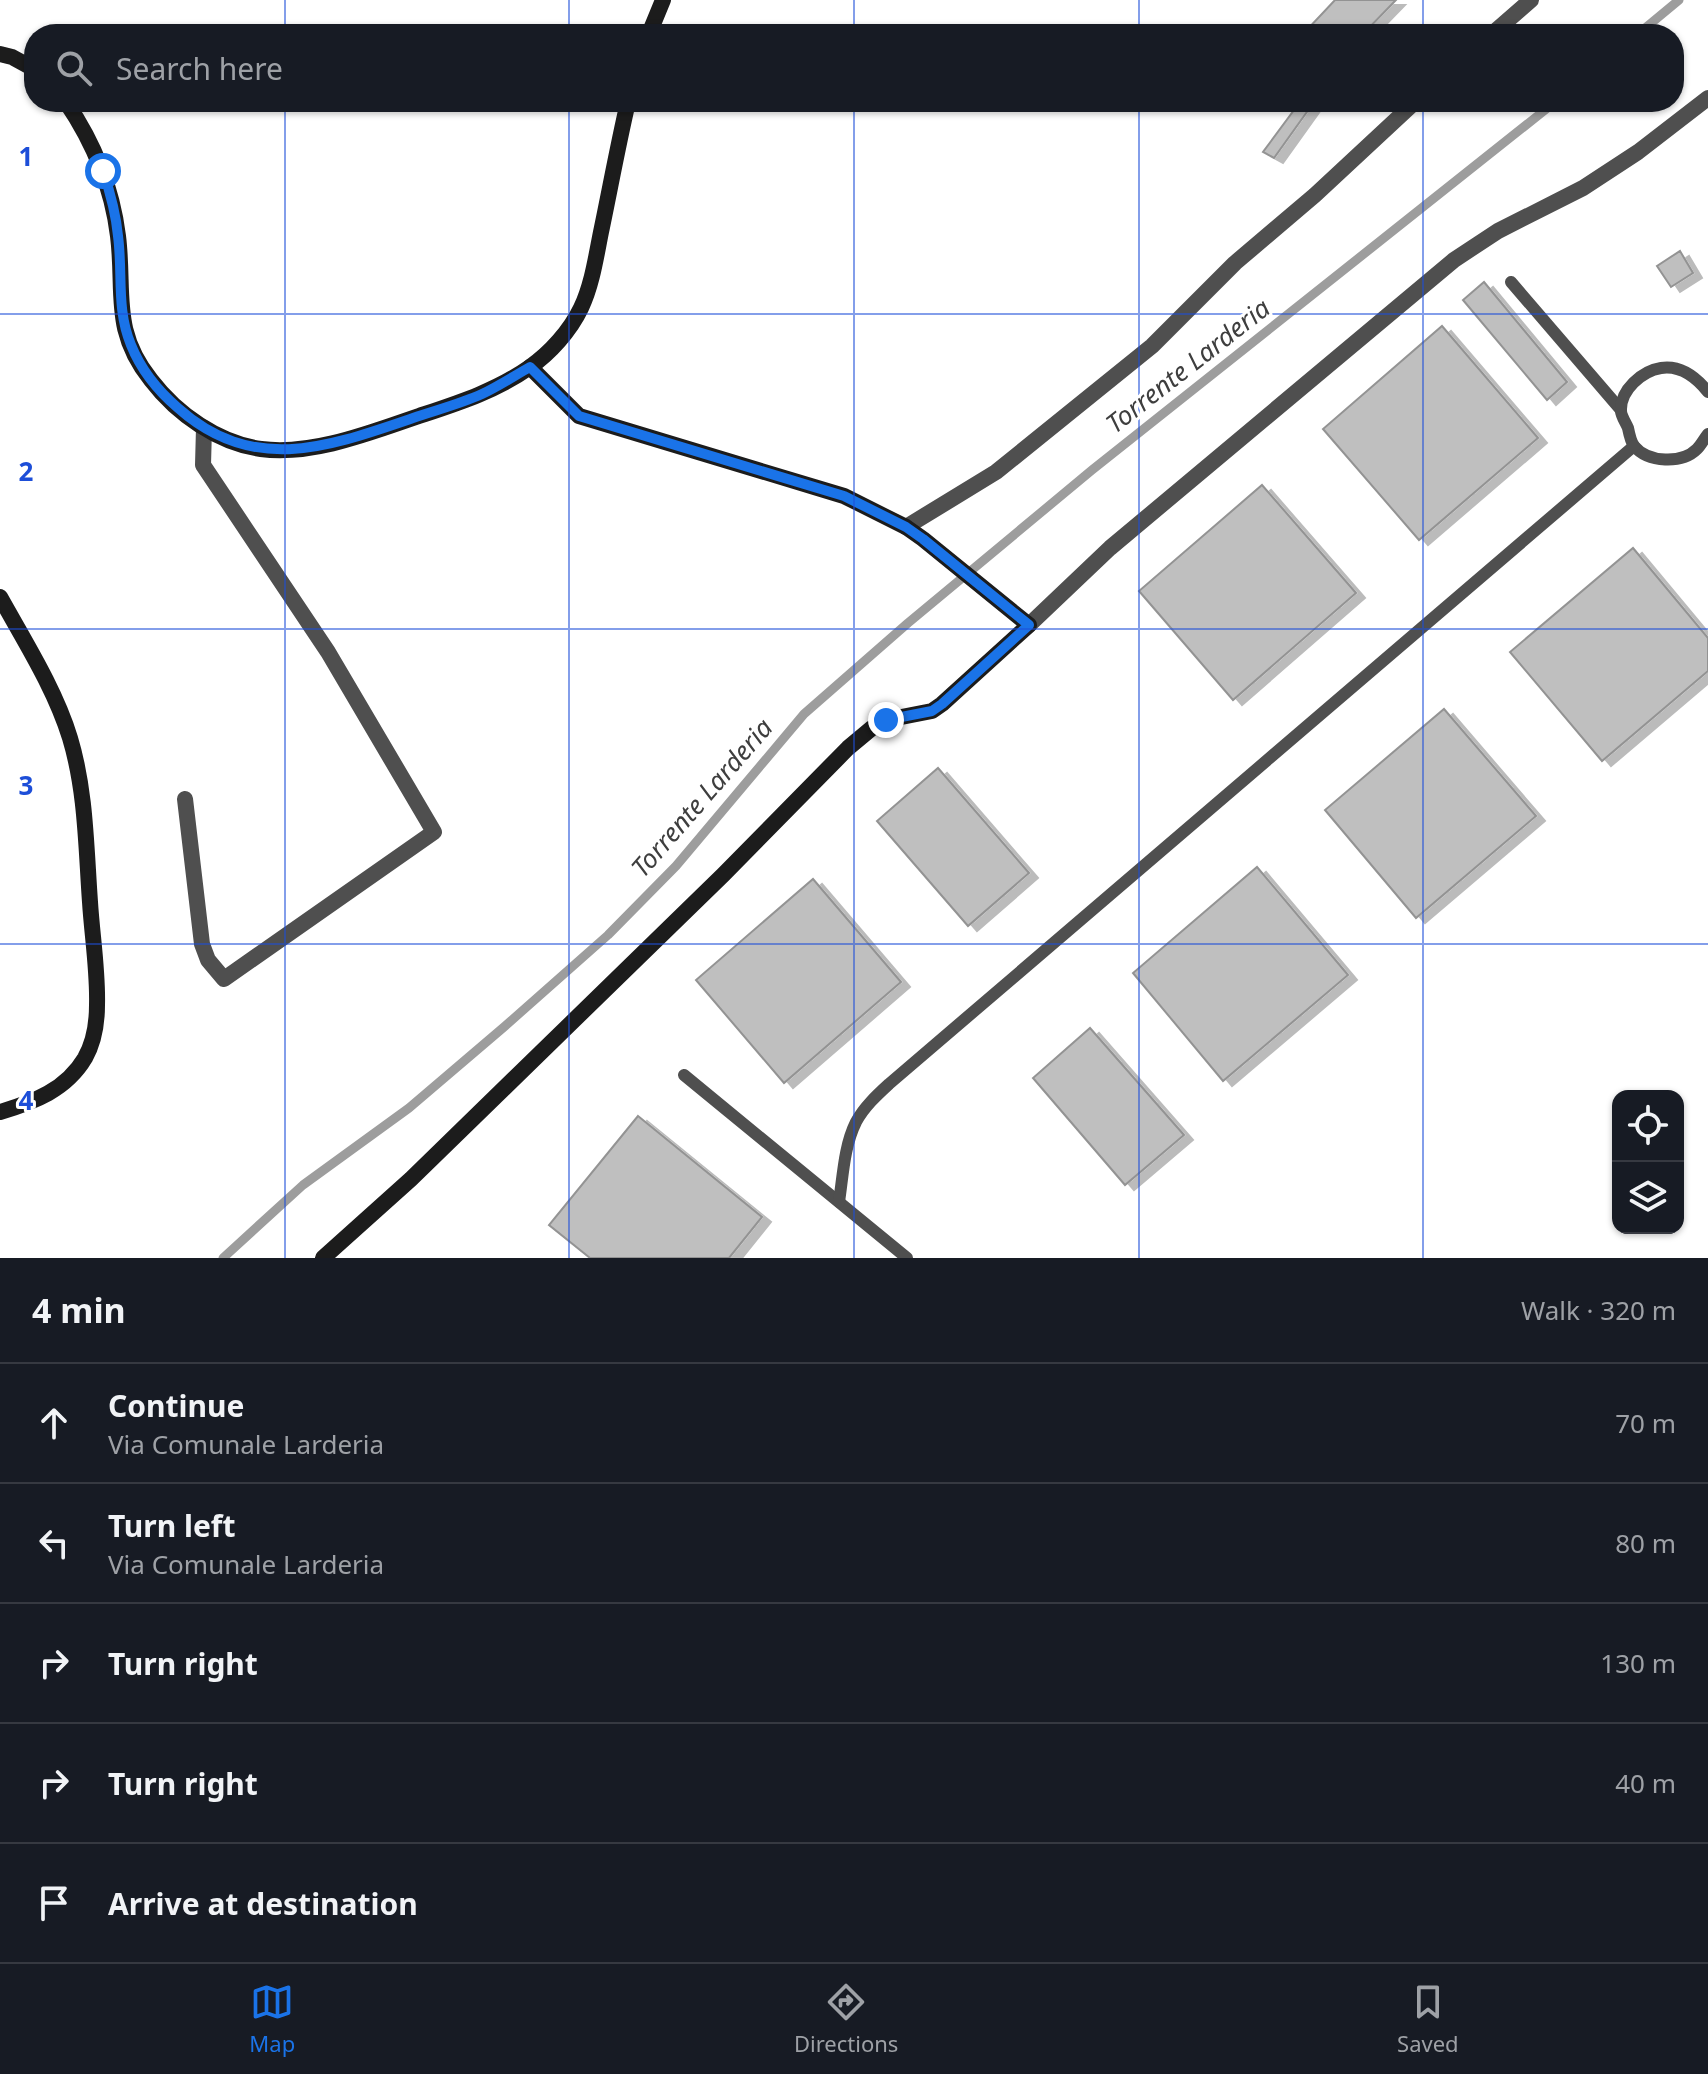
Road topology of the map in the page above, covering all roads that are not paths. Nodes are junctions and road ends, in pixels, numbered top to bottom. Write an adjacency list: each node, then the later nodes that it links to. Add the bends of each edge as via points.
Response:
1 (663, 0): 3 (street)
2 (1531, 0): 4 (street)
3 (653, 24)
4 (1503, 24)
5 (0, 54): 6 (street)
6 (24, 64)
7 (1708, 98): 20 (street, via 1583,188 1454,260)
8 (72, 112): 15 (street, via 93,147 111,196 119,238 121,304 131,346 151,381)
9 (626, 112): 12 (street, via 581,308 551,349)
10 (1404, 112): 18 (street, via 1235,263 1152,346 996,472)
11 (1511, 282): 14 (lane)
12 (530, 367): 15 (street, via 480,395 317,446 262,450); 18 (street, via 579,416 844,496)
13 (1708, 392): 14 (lane, via 1682,369 1662,368 1643,374 1628,389)
14 (1621, 410): 17 (lane)
15 (204, 428): 21 (street, via 203,465 328,652 434,832 224,979 208,960 200,936)
16 (1708, 434): 17 (lane, via 1695,451 1681,458 1648,456)
17 (1634, 446): 24 (lane, via 889,1084 856,1122)
18 (906, 527): 20 (street)
19 (0, 597): 23 (street, via 63,716 76,759 97,1003 92,1043 75,1071 48,1094)
20 (1024, 621): 25 (street, via 942,704 886,720 848,748 411,1179)
21 (185, 799)
22 (684, 1075): 24 (lane)
23 (0, 1112)
24 (839, 1202): 26 (lane)
25 (323, 1258)
26 (907, 1258)

